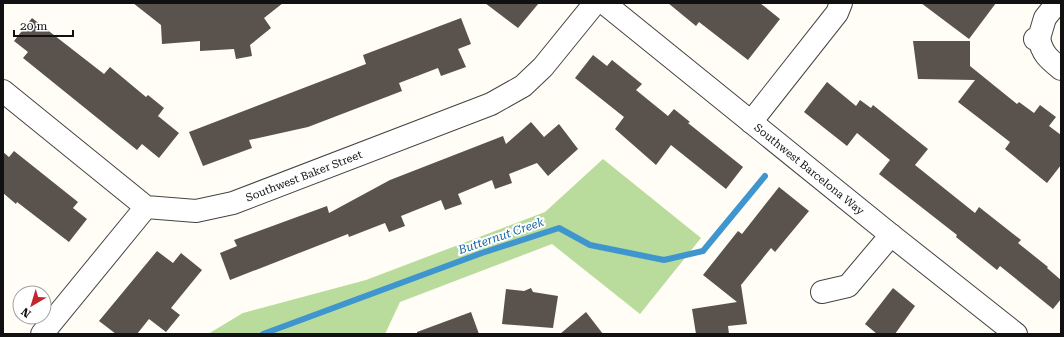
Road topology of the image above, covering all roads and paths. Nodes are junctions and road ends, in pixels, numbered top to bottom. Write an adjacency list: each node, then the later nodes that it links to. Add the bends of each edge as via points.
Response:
1 (595, 3): 8 (street, Southwest Baker Street, via 543,67 523,86 491,104 233,203 196,211)
2 (604, 3): 7 (street, Southwest Barcelona Way)
3 (842, 3): 7 (street, via 837,13)
4 (1057, 3): 5 (street, via 1045,18 1037,39 1045,56)
5 (1061, 69)
6 (3, 91): 8 (street)
7 (751, 122): 9 (street, Southwest Barcelona Way)
8 (146, 207): 11 (street)
9 (891, 235): 10 (street, via 848,286); 12 (street, Southwest Barcelona Way)
10 (822, 292)
11 (42, 334)
12 (1016, 334)

